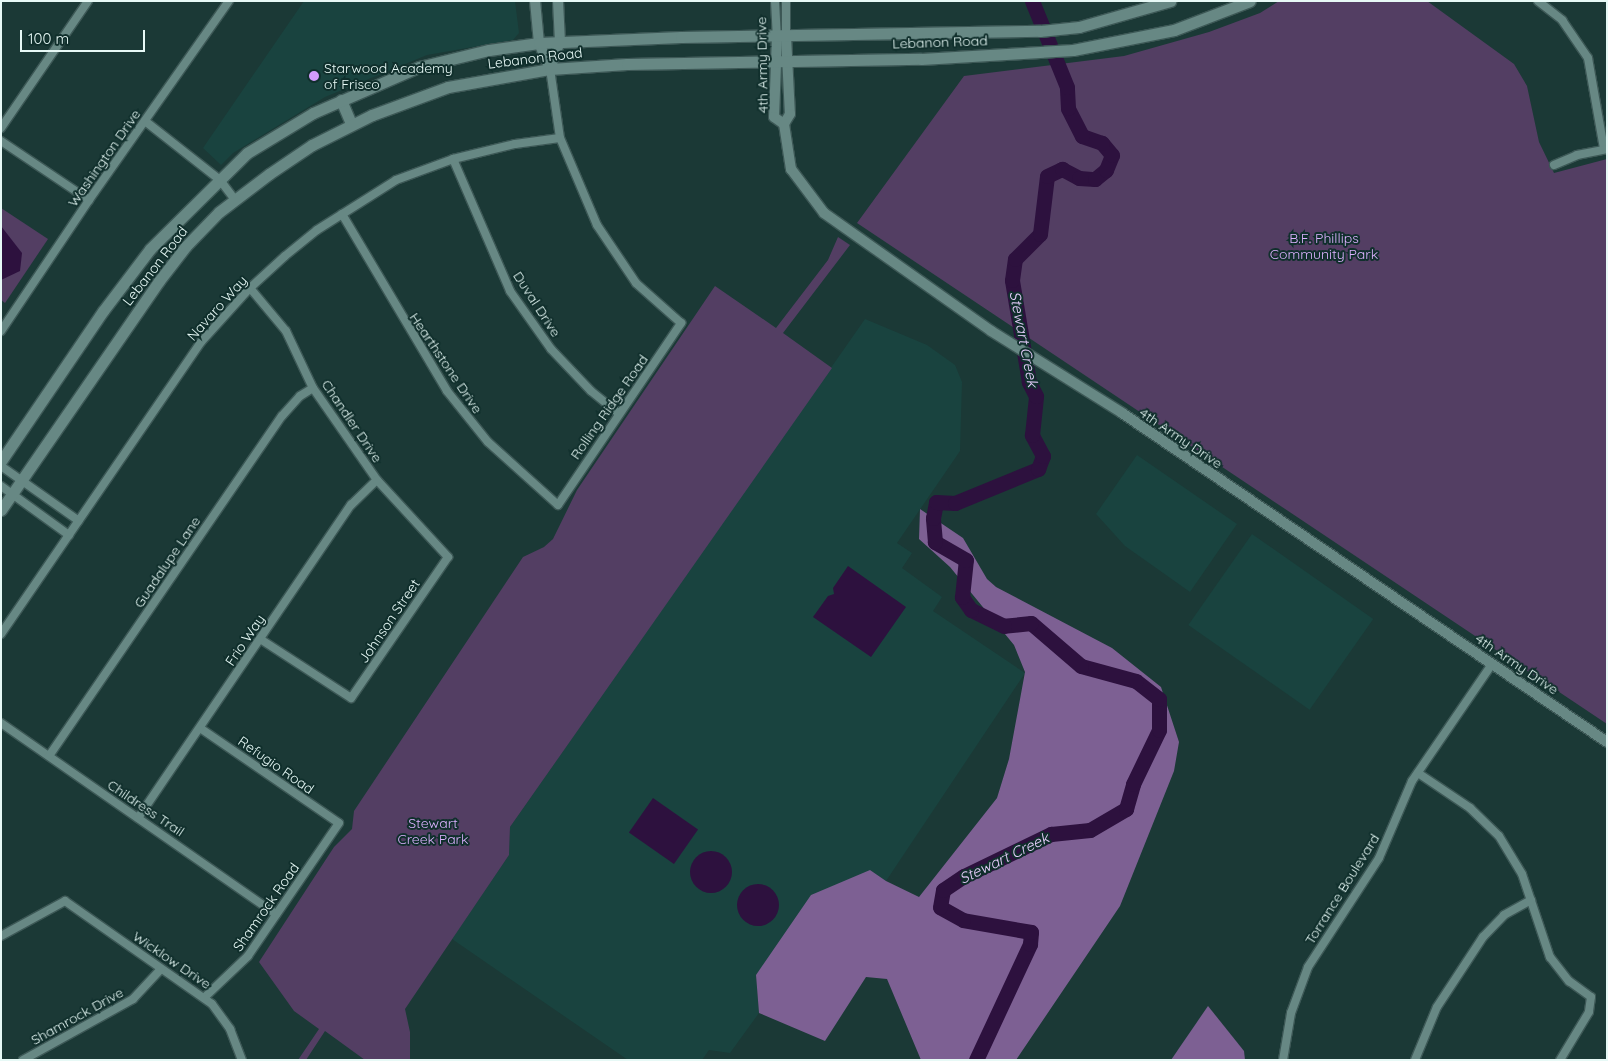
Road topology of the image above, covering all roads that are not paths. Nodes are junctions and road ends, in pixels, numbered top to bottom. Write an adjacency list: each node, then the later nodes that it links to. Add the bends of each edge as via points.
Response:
1 (88, 1): 20 (street)
2 (230, 1): 17 (street, Washington Drive)
3 (535, 1): 12 (street)
4 (558, 1): 11 (street)
5 (775, 1): 10 (street, 4th Army Drive)
6 (786, 1): 10 (street, 4th Army Drive)
7 (1170, 1): 10 (main road, Lebanon Road, via 1079,27 1040,31)
8 (1250, 1): 13 (main road, Lebanon Road, via 1174,30 1074,50)
9 (1538, 1): 23 (street, via 1562,20 1588,58)
10 (781, 36): 11 (main road, Lebanon Road); 13 (street, 4th Army Drive); 14 (street, 4th Army Drive)
11 (560, 42): 12 (main road, Lebanon Road); 15 (street)
12 (539, 43): 15 (street); 16 (main road, Lebanon Road, via 448,59)
13 (789, 62): 14 (main road, Lebanon Road); 19 (street, 4th Army Drive, via 790,114)
14 (776, 63): 15 (main road, Lebanon Road, via 627,64); 19 (street, 4th Army Drive, via 774,117)
15 (550, 69): 18 (main road, Lebanon Road, via 448,86); 21 (street)
16 (340, 100): 18 (main road); 26 (main road, Lebanon Road, via 247,153)
17 (145, 121): 26 (street); 27 (street, Washington Drive)
18 (352, 124): 28 (main road, Lebanon Road, via 312,145)
19 (784, 124): 47 (street, 4th Army Drive, via 790,169 814,203 853,235)
20 (1, 128)
21 (560, 138): 24 (street, Navaro Way, via 515,144); 33 (street, Rolling Ridge Road, via 608,243 636,283 681,323)
22 (1, 141): 27 (street)
23 (1605, 149): 25 (street)
24 (453, 159): 29 (street, Navaro Way, via 396,180); 33 (street, Duval Drive, via 510,291 551,349 590,391)
25 (1554, 165)
26 (220, 180): 28 (street); 34 (main road, Lebanon Road, via 150,249 103,311)
27 (88, 200): 31 (street, Washington Drive)
28 (234, 200): 37 (main road, Lebanon Road, via 186,246 158,281)
29 (342, 214): 30 (street, Navaro Way, via 285,256); 40 (street, Hearthstone Drive, via 446,391 488,442)
30 (250, 288): 32 (street, Chandler Drive, via 286,331); 42 (street, Navaro Way, via 202,342)
31 (1, 331)
32 (313, 388): 36 (street, Chandler Drive); 51 (street, Guadalupe Lane, via 300,396 282,416)
33 (618, 414): 40 (street, Rolling Ridge Road)
34 (1, 461)
35 (1, 466): 37 (street)
36 (377, 480): 44 (street, Chandler Drive); 46 (street, Frio Way, via 352,505)
37 (21, 481): 39 (main road, Lebanon Road); 42 (street)
38 (1, 486): 39 (street)
39 (12, 494): 41 (main road, Lebanon Road); 43 (street)
40 (558, 504)
41 (1, 510)
42 (79, 521): 43 (street, Navaro Way)
43 (69, 535): 45 (street, Navaro Way)
44 (448, 557): 46 (street, Johnson Street, via 350,698)
45 (1, 634)
46 (260, 639): 49 (street, Frio Way)
47 (1492, 664): 50 (street, 4th Army Drive); 52 (street, Torrance Boulevard)
48 (1, 723): 51 (street, Childress Trail)
49 (200, 728): 53 (street, Frio Way); 54 (street, Refugio Road)
50 (1607, 742)
51 (49, 756): 53 (street, Childress Trail)
52 (1418, 773): 55 (street, via 1470,808 1495,831 1518,864); 62 (street, Torrance Boulevard, via 1379,858 1320,946 1303,978 1291,1013)
53 (138, 818): 56 (street, Childress Trail)
54 (339, 824): 56 (street, Shamrock Road)
55 (1530, 900): 63 (street, via 1504,915 1483,937 1437,1007); 64 (street, via 1550,957 1565,977 1590,997 1592,1003)
56 (276, 914): 59 (street, Shamrock Road, via 243,961)
57 (1, 936): 58 (street, Wicklow Drive, via 65,901)
58 (161, 969): 59 (street, Wicklow Drive); 60 (street, Shamrock Drive, via 133,999)
59 (205, 997): 61 (street, Wicklow Drive, via 226,1020)
60 (23, 1060)
61 (242, 1060)
62 (1283, 1060)
63 (1416, 1060)
64 (1560, 1060)

